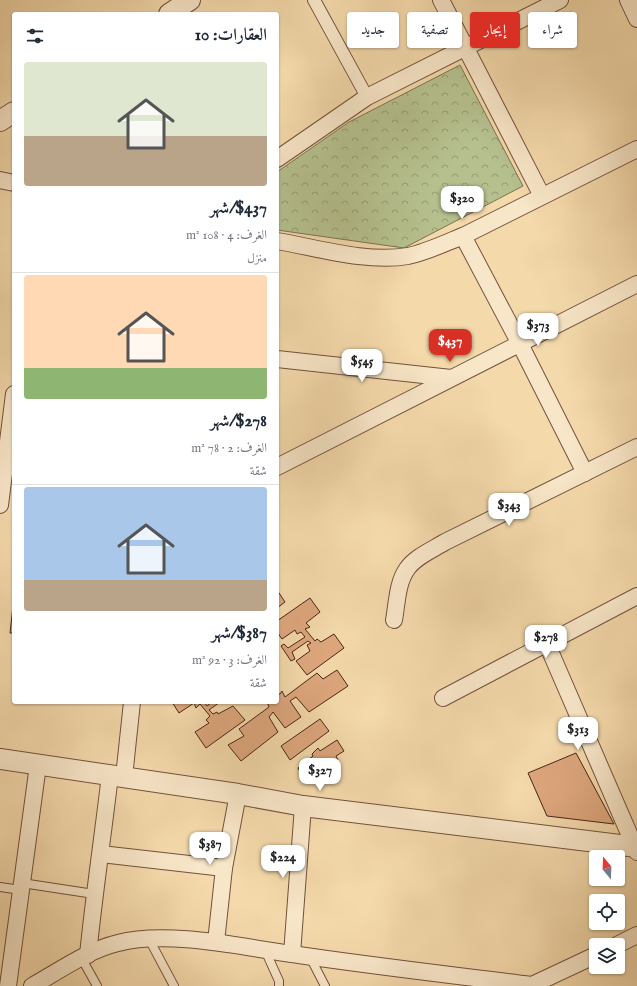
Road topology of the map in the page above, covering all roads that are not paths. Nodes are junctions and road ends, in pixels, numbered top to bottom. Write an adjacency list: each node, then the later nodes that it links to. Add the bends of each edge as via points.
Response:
1 (190, 0): 6 (street)
2 (314, 0): 9 (street)
3 (441, 0): 8 (street)
4 (560, 0): 8 (street)
5 (628, 0): 7 (street)
6 (172, 12)
7 (637, 19)
8 (464, 48): 9 (street); 16 (street)
9 (367, 97): 13 (street)
10 (12, 113): 11 (street)
11 (0, 121)
12 (637, 149): 16 (street)
13 (279, 158)
14 (0, 180): 15 (street)
15 (12, 183)
16 (542, 196): 17 (street)
17 (463, 236): 18 (street, via 409,256 389,258); 20 (street)
18 (279, 241)
19 (637, 284): 20 (street)
20 (520, 344): 22 (street); 26 (street)
21 (279, 359): 22 (street)
22 (451, 378): 25 (street)
23 (12, 409): 27 (street)
24 (637, 447): 26 (street)
25 (279, 466)
26 (585, 473): 30 (street, via 445,542 419,558 407,568 400,582)
27 (0, 502): 28 (street)
28 (0, 505)
29 (637, 596): 31 (street)
30 (394, 620)
31 (546, 644): 32 (street); 39 (street)
32 (443, 698)
33 (132, 704): 36 (street)
34 (0, 759): 35 (street)
35 (38, 765): 36 (street); 42 (street)
36 (117, 776): 37 (street); 40 (street)
37 (238, 794): 38 (street); 41 (street)
38 (302, 806): 39 (street); 50 (street)
39 (636, 849)
40 (101, 854): 41 (street); 44 (street)
41 (224, 868): 48 (street)
42 (21, 886): 43 (lane); 44 (lane); 54 (street)
43 (0, 887)
44 (94, 894): 52 (street)
45 (637, 935): 47 (street)
46 (149, 939): 48 (street); 52 (street, via 118,943); 57 (lane)
47 (625, 941)
48 (216, 942): 49 (street)
49 (265, 950): 50 (street); 58 (lane)
50 (292, 954): 51 (street)
51 (310, 956): 59 (lane); 60 (street)
52 (85, 957): 55 (street); 56 (lane)
53 (589, 958): 60 (street)
54 (8, 986)
55 (32, 986)
56 (97, 986)
57 (174, 986)
58 (279, 986)
59 (325, 986)
60 (531, 986)

